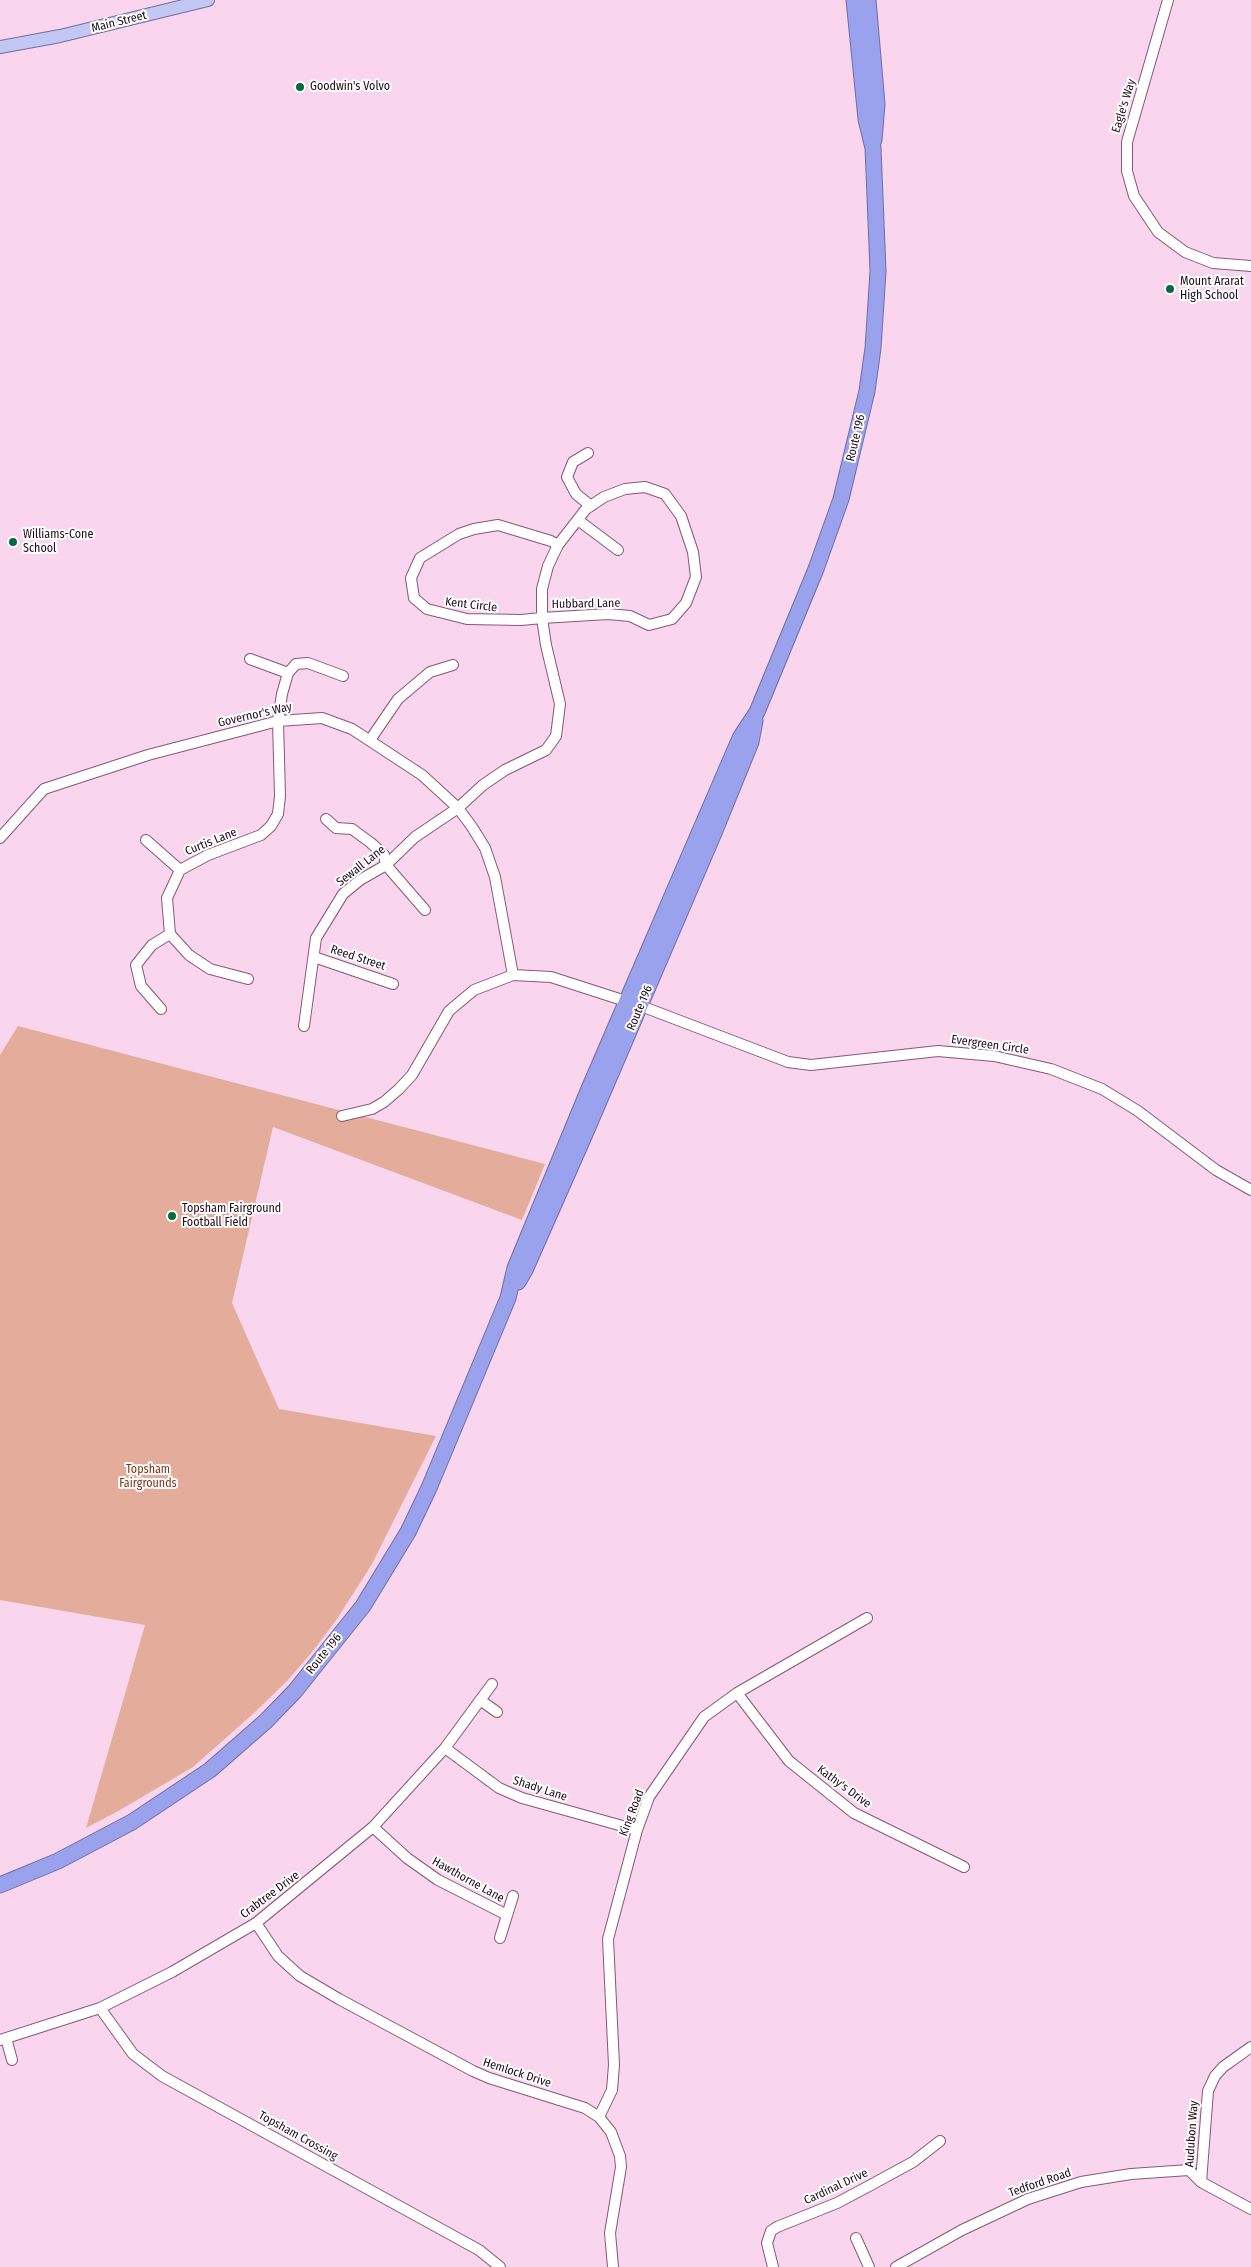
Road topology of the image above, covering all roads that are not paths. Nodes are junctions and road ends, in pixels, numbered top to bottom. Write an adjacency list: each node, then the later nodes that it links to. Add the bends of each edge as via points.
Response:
1 (208, 0): 7 (main road, Main Street)
2 (854, 0): 8 (highway, Route 196, via 866,119)
3 (868, 0): 6 (highway, Route 196)
4 (874, 0): 6 (highway)
5 (1168, 0): 9 (street, Eagle's Way, via 1126,142 1127,171 1134,196 1158,232 1185,252 1213,263)
6 (870, 25): 8 (highway, Route 196, via 877,104)
7 (0, 47)
8 (873, 148): 34 (highway, Route 196, via 877,218 876,314 867,391 841,499 757,712 751,742)
9 (1251, 266)
10 (588, 453): 11 (street, via 573,462 568,477 576,494)
11 (591, 506): 12 (street, Hubbard Lane); 15 (street, Hubbard Lane, via 625,489 645,487 665,494 681,516 693,552 696,578 686,603 672,619 648,625 630,616 608,614)
12 (578, 520): 13 (street, Hubbard Lane); 14 (street)
13 (558, 545): 15 (street, Hubbard Lane, via 542,589); 15 (street, Kent Circle, via 498,525 474,529 459,534 420,558 411,578 414,598 427,609 445,615 495,621)
14 (618, 550)
15 (542, 618): 22 (street, Hubbard Lane, via 560,704 556,736 546,750 490,780)
16 (250, 658): 18 (street)
17 (453, 665): 21 (street, via 430,672 398,699)
18 (288, 673): 19 (street, via 296,664 308,663); 20 (street, Curtis Lane)
19 (343, 676)
20 (278, 720): 21 (street, Governor's Way, via 322,718); 24 (street, Governor's Way, via 148,755 44,789); 27 (street, Curtis Lane, via 280,796 278,814 271,826 261,835 208,855)
21 (370, 740): 22 (street, Governor's Way, via 422,775)
22 (458, 808): 26 (street, Sewall Lane, via 415,837); 31 (street, Governor's Way, via 485,848 495,877)
23 (326, 819): 26 (street, via 336,828 352,829 371,843 384,855)
24 (0, 839)
25 (146, 840): 27 (street)
26 (386, 865): 28 (street); 30 (street, Sewall Lane, via 343,894 316,938)
27 (180, 870): 29 (street, Curtis Lane, via 167,898)
28 (425, 910)
29 (170, 934): 32 (street, via 189,955 210,969); 35 (street, via 152,946 136,964 141,986)
30 (314, 957): 33 (street, Reed Street); 36 (street, Sewall Lane)
31 (513, 975): 34 (street, Evergreen Circle, via 551,977); 37 (street, via 474,990 449,1011 412,1075 384,1102 360,1113)
32 (248, 979)
33 (394, 984)
34 (634, 1004): 38 (street, Evergreen Circle, via 788,1062 811,1065 938,1051 994,1056 1051,1068 1102,1089 1138,1111 1216,1170); 48 (highway, Route 196, via 525,1270 508,1298 429,1488 408,1532 363,1606 295,1690 266,1721 210,1770 167,1800 84,1848)
35 (161, 1009)
36 (304, 1026)
37 (342, 1116)
38 (1251, 1190)
39 (868, 1618): 41 (street, King Road)
40 (492, 1684): 42 (street, Crabtree Drive)
41 (737, 1693): 46 (street, King Road, via 704,1717 649,1797); 47 (street, Kathy's Drive, via 789,1761 854,1813)
42 (480, 1700): 43 (street); 44 (street, Crabtree Drive)
43 (497, 1712)
44 (445, 1748): 45 (street, Crabtree Drive); 46 (street, Shady Lane, via 499,1788 522,1798)
45 (373, 1827): 50 (street, Hawthorne Lane, via 407,1858 438,1880); 51 (street, Crabtree Drive)
46 (637, 1830): 57 (street, King Road, via 608,1939 614,2065 612,2090)
47 (964, 1867)
48 (0, 1885)
49 (512, 1896): 50 (street)
50 (507, 1915): 52 (street)
51 (256, 1923): 53 (street, Crabtree Drive, via 172,1972); 57 (street, Hemlock Drive, via 278,1956 290,1967 339,1999 473,2071 585,2108)
52 (500, 1938)
53 (100, 2008): 54 (street, Crabtree Drive); 62 (street, Topsham Crossing, via 133,2054 162,2076 479,2250)
54 (3, 2039): 56 (street)
55 (1251, 2047): 59 (street, Audubon Way, via 1223,2066 1208,2091)
56 (12, 2060)
57 (599, 2117): 63 (street, Hemlock Drive, via 611,2132 620,2156 610,2233)
58 (940, 2140): 64 (street, Cardinal Drive, via 913,2162 870,2186 771,2231 767,2243)
59 (1202, 2182): 60 (street, Tedford Road); 66 (street, Tedford Road, via 1190,2170 1175,2170 1130,2174 1061,2187 989,2216)
60 (1251, 2209)
61 (856, 2238): 65 (street)
62 (500, 2267)
63 (613, 2267)
64 (773, 2267)
65 (869, 2267)
66 (896, 2267)

